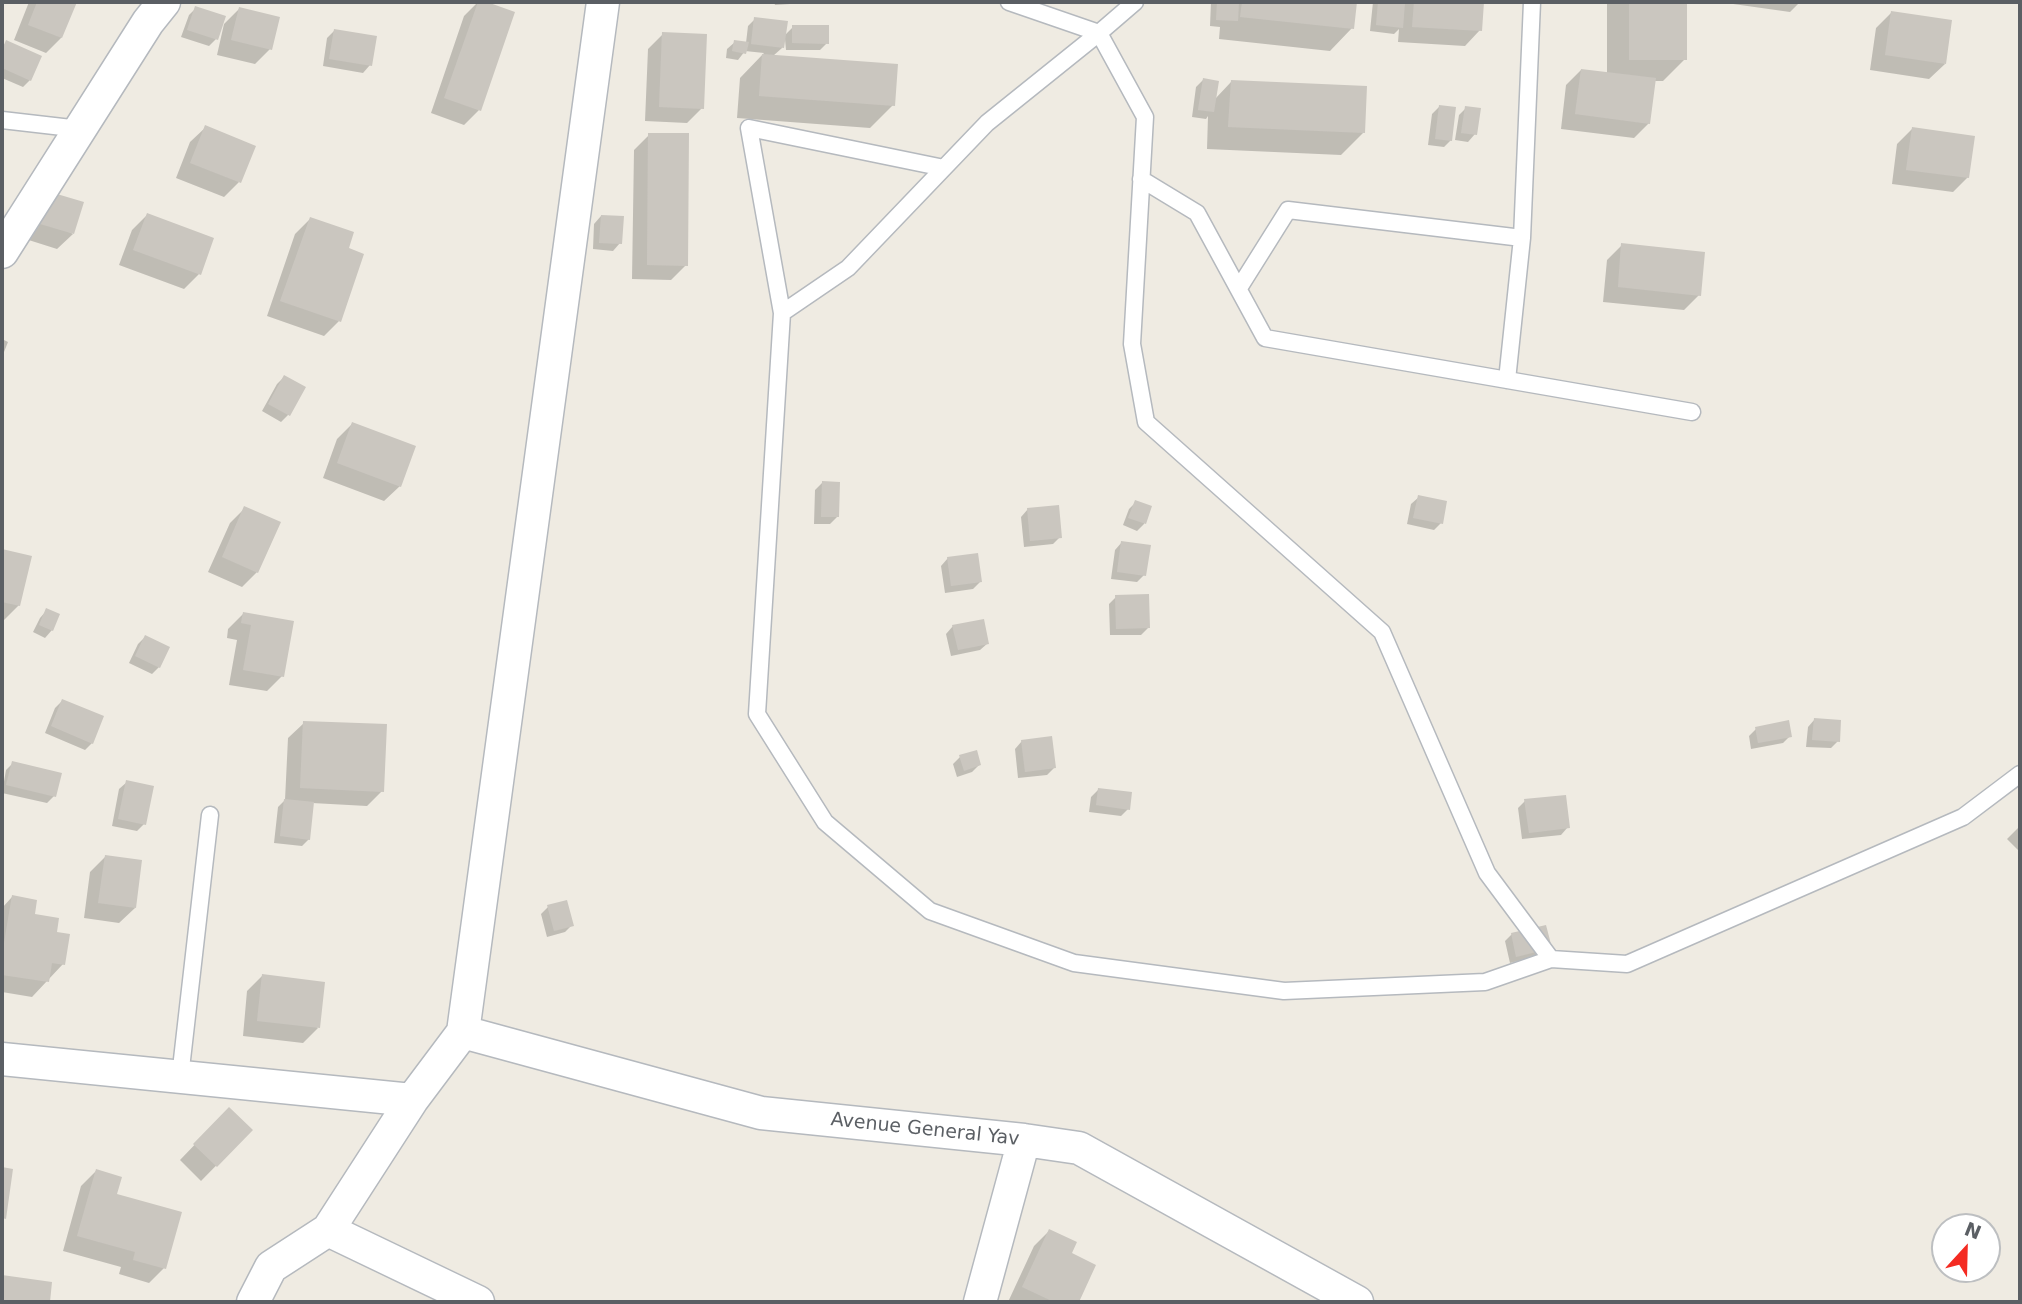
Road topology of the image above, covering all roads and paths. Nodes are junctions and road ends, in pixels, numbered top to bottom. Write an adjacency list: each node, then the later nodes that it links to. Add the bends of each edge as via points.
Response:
1 (164, 2): 8 (street)
2 (603, 2): 20 (street)
3 (1009, 2): 6 (lane)
4 (1135, 2): 6 (lane)
5 (1532, 2): 11 (lane)
6 (1099, 33): 9 (lane, via 987,123); 10 (lane, via 1145,117)
7 (2, 120): 8 (lane)
8 (80, 130): 12 (street)
9 (944, 168): 14 (lane, via 848,268); 14 (lane, via 749,128)
10 (1141, 179): 13 (lane, via 1197,213); 19 (lane, via 1132,344 1146,422 1382,632 1487,873)
11 (1522, 239): 13 (lane, via 1288,210); 15 (lane)
12 (2, 253)
13 (1239, 288): 15 (lane, via 1265,338)
14 (782, 313): 19 (lane, via 757,714 825,822 930,911 1074,963 1284,991 1485,982)
15 (1507, 380): 16 (lane)
16 (1692, 412)
17 (2020, 774): 19 (lane, via 1963,817 1627,964)
18 (210, 815): 22 (lane)
19 (1551, 959)
20 (463, 1032): 23 (street); 24 (street, Avenue General Yav, via 761,1112)
21 (2, 1059): 22 (street)
22 (180, 1077): 23 (street)
23 (412, 1100): 25 (street)
24 (1024, 1140): 28 (street); 29 (street, Avenue General Yav, via 1079,1148)
25 (328, 1230): 26 (street, via 271,1267); 27 (street)
26 (253, 1302)
27 (478, 1302)
28 (981, 1302)
29 (1357, 1302)

